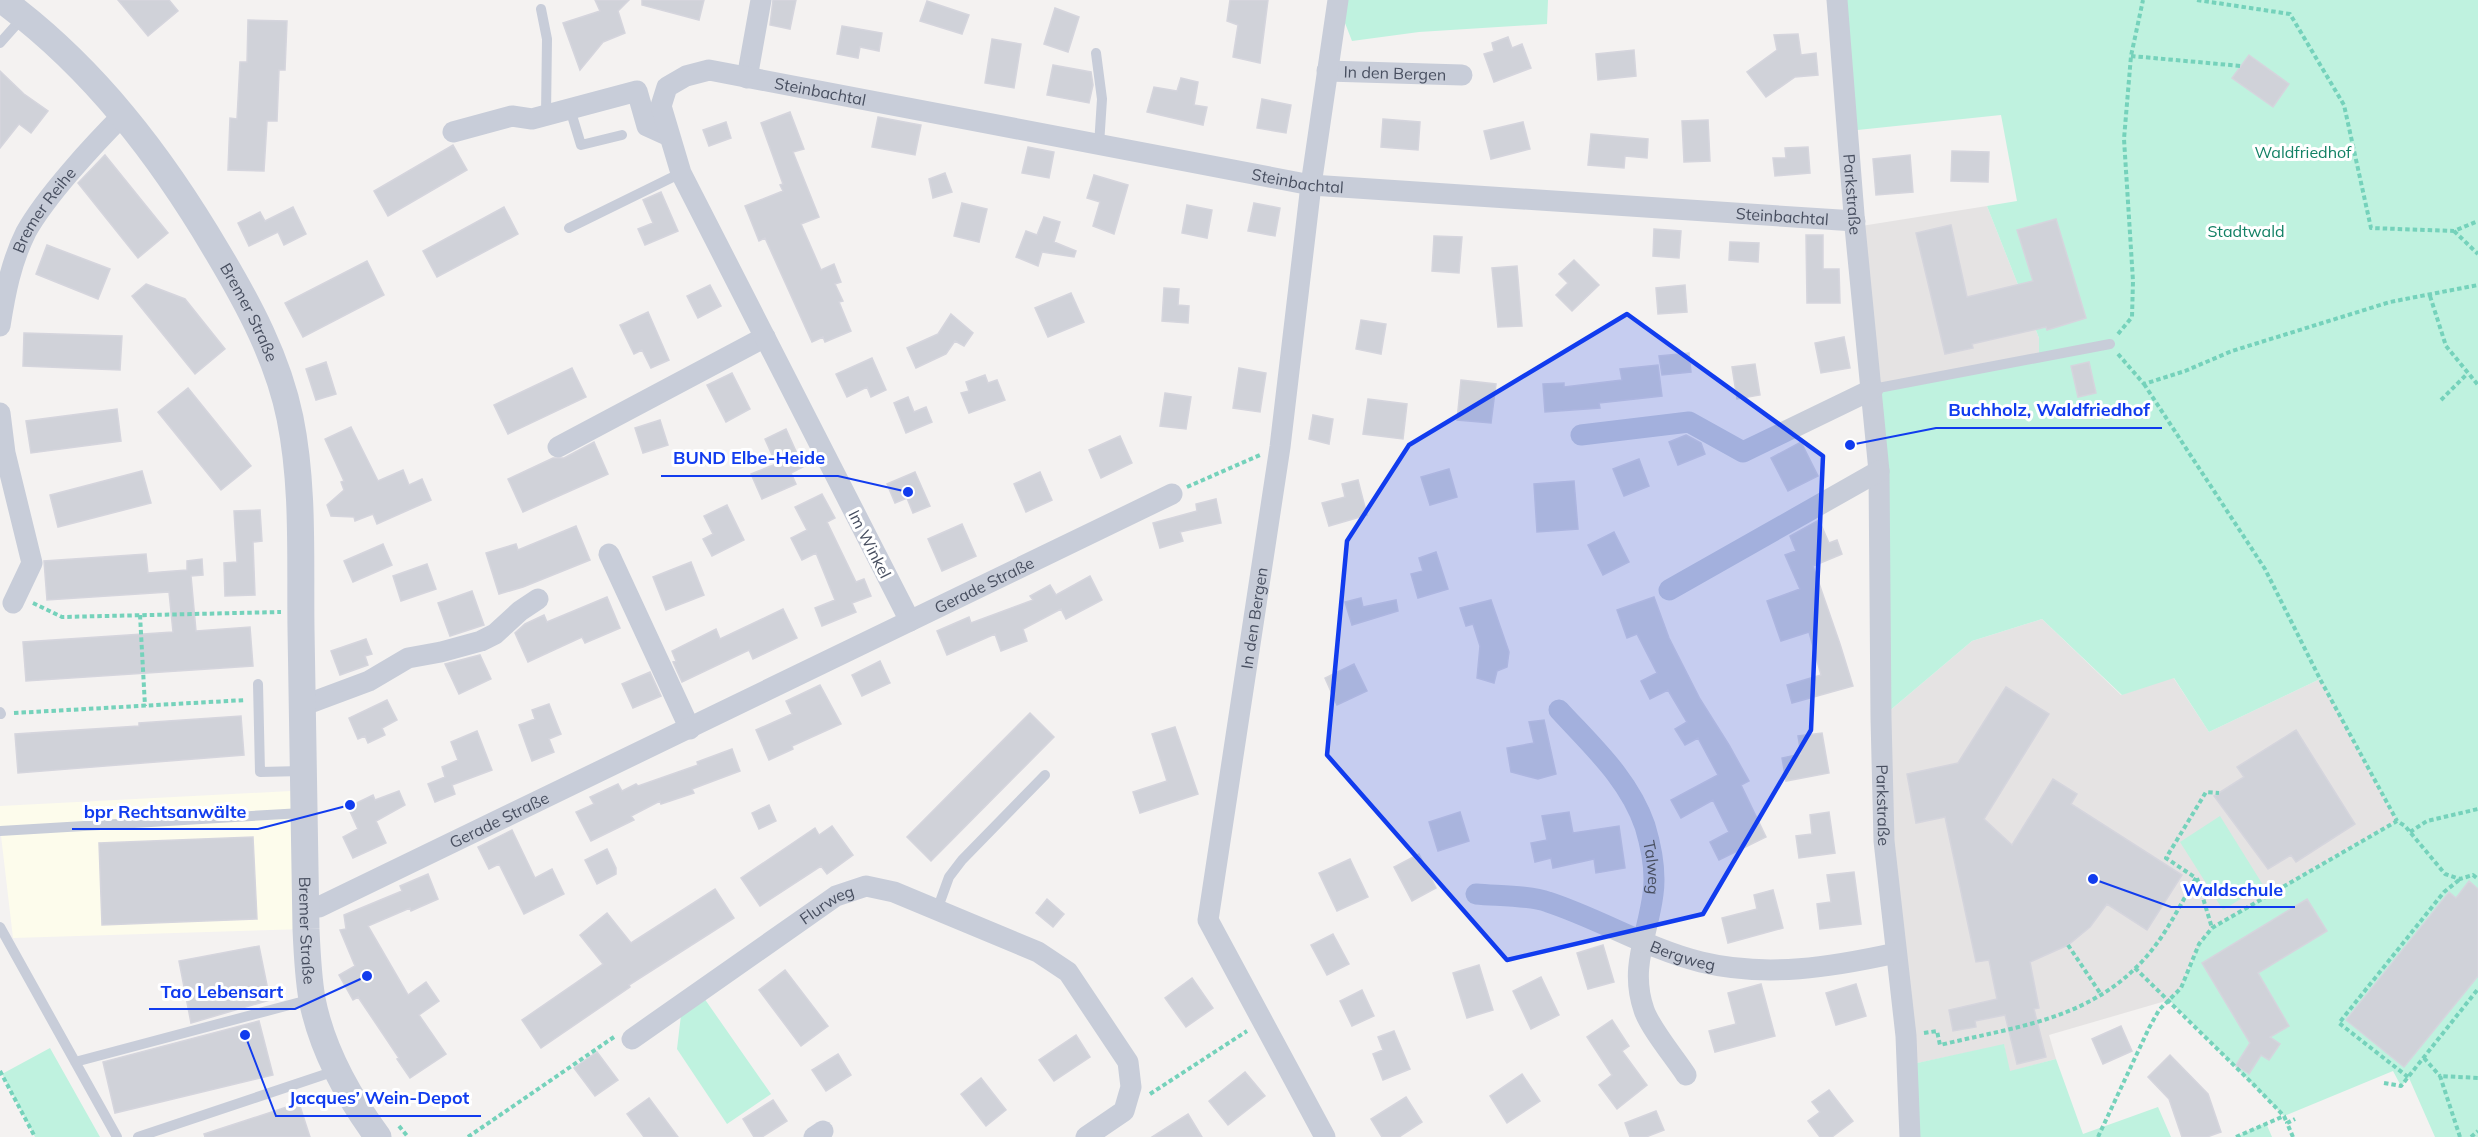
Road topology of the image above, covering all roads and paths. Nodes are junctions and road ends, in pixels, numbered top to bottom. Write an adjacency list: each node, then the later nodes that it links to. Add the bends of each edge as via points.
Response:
1 (2, 0): 8 (street, Bremer Straße)
2 (760, 0): 15 (street)
3 (1338, 0): 13 (street, In den Bergen)
4 (1837, 0): 25 (street, Parkstraße)
5 (2143, 0): 11 (path)
6 (2197, 0): 28 (path, via 2290,14 2344,105 2371,228)
7 (541, 9): 18 (lane, via 547,39)
8 (24, 16): 9 (lane); 17 (street, Bremer Straße, via 79,65)
9 (0, 44)
10 (1096, 53): 22 (lane, via 1102,99)
11 (2131, 57): 12 (path); 34 (path, via 2124,139 2132,317)
12 (2241, 66)
13 (1327, 71): 14 (street, In den Bergen); 24 (street, In den Bergen)
14 (1462, 75)
15 (747, 78): 21 (street, Steinbachtal, via 709,70 686,76 667,87 662,106); 22 (street, Steinbachtal)
16 (570, 109): 18 (street); 20 (lane, via 581,145); 21 (street, via 637,91 647,126)
17 (123, 114): 32 (street, Bremer Reihe, via 26,232 8,278); 56 (street, Bremer Straße, via 198,218 234,279 278,374 290,418 299,501)
18 (546, 115): 19 (street, via 532,119 512,116)
19 (453, 132)
20 (621, 135)
21 (669, 136): 23 (street, Im Winkel)
22 (1099, 145): 24 (street, Steinbachtal)
23 (681, 173): 27 (lane); 33 (street, Im Winkel)
24 (1311, 185): 25 (street, Steinbachtal); 43 (street, In den Bergen)
25 (1855, 221): 38 (street, Parkstraße)
26 (2478, 221): 28 (path)
27 (569, 228)
28 (2454, 231): 29 (path)
29 (2478, 254)
30 (2478, 285): 31 (path)
31 (2430, 296): 35 (path, via 2446,346); 36 (path, via 2390,302 2232,351)
32 (0, 326)
33 (765, 337): 42 (street); 52 (street, Im Winkel)
34 (2110, 345): 36 (path); 38 (lane)
35 (2467, 374): 37 (path); 39 (path)
36 (2144, 384): 65 (path, via 2265,569)
37 (2478, 385)
38 (1873, 389): 41 (street, via 1743,452 1689,422); 44 (street, Parkstraße)
39 (2441, 400)
40 (0, 413): 49 (street, via 5,453 32,563)
41 (1581, 435)
42 (558, 447)
43 (1280, 447): 45 (path); 84 (street, In den Bergen, via 1209,920)
44 (1880, 471): 47 (street); 78 (street, Parkstraße, via 1884,841)
45 (1172, 494): 52 (street, Gerade Straße)
46 (609, 554): 59 (street)
47 (1669, 590)
48 (538, 599): 56 (street, via 481,641 408,658 369,681)
49 (10, 602): 51 (path, via 62,617)
50 (288, 612): 51 (path)
51 (140, 615): 55 (path)
52 (910, 621): 59 (street, Gerade Straße)
53 (258, 684): 54 (lane)
54 (259, 699): 55 (path); 60 (lane, via 260,772)
55 (145, 706): 58 (path)
56 (302, 706): 60 (street, Bremer Straße)
57 (1559, 710): 76 (street, Talweg, via 1617,773 1633,796 1645,827 1654,893)
58 (0, 713)
59 (690, 729): 72 (street, Gerade Straße, via 319,907)
60 (303, 771): 64 (street, Bremer Straße)
61 (1045, 775): 73 (lane, via 949,877)
62 (2219, 793): 68 (path, via 2206,792 2166,858)
63 (2478, 809): 67 (path, via 2427,821)
64 (303, 813): 66 (lane); 72 (street, Bremer Straße)
65 (2397, 821): 67 (path); 75 (path)
66 (0, 831)
67 (2410, 832): 69 (path, via 2445,874)
68 (2196, 878): 75 (path); 79 (path, via 2160,937)
69 (2460, 879): 70 (path, via 2473,875); 93 (path, via 2445,892 2339,1023)
70 (2478, 879)
71 (1476, 894): 76 (street, Bergweg, via 1546,901)
72 (306, 907): 82 (street, Bremer Straße)
73 (937, 910): 86 (street, Flurweg, via 894,892 866,886 836,896); 96 (street, Flurweg, via 1038,952 1068,972 1128,1062 1131,1087)
74 (0, 927): 88 (lane)
75 (2212, 928): 83 (path, via 2199,944 2181,988)
76 (1641, 942): 78 (street, Bergweg, via 1702,962 1767,970 1807,969); 91 (street, Talweg, via 1637,982 1644,1012)
77 (2068, 945): 81 (path)
78 (1896, 953): 85 (street, Parkstraße)
79 (2135, 968): 81 (path); 83 (path)
80 (2478, 989): 87 (path)
81 (2102, 996): 85 (path, via 2064,1014 1940,1045 1937,1031)
82 (312, 999): 88 (lane); 90 (street, Bremer Straße)
83 (2169, 1000): 97 (path); 110 (path, via 2149,1028)
84 (1263, 1021): 96 (path); 108 (street, In den Bergen)
85 (1906, 1036): 109 (street, Parkstraße)
86 (632, 1039): 106 (path, via 611,1036)
87 (2424, 1058): 92 (path); 93 (path)
88 (75, 1062): 103 (lane)
89 (0, 1071): 102 (path)
90 (336, 1071): 100 (street, Bremer Straße, via 355,1106); 104 (lane)
91 (1686, 1075)
92 (2440, 1076): 94 (path); 113 (path)
93 (2408, 1077): 95 (path, via 2401,1086)
94 (2478, 1078)
95 (2384, 1083)
96 (1124, 1111): 107 (street)
97 (2284, 1116): 99 (path); 111 (path)
98 (2295, 1119): 99 (path)
99 (2287, 1123): 112 (path)
100 (386, 1129): 105 (path)
101 (2478, 1131): 114 (path)
102 (35, 1137)
103 (117, 1137)
104 (138, 1137)
105 (408, 1137)
106 (468, 1137)
107 (1086, 1137)
108 (1325, 1137)
109 (1910, 1137)
110 (2098, 1137)
111 (2236, 1137)
112 (2294, 1137)
113 (2460, 1137)
114 (2471, 1137)

